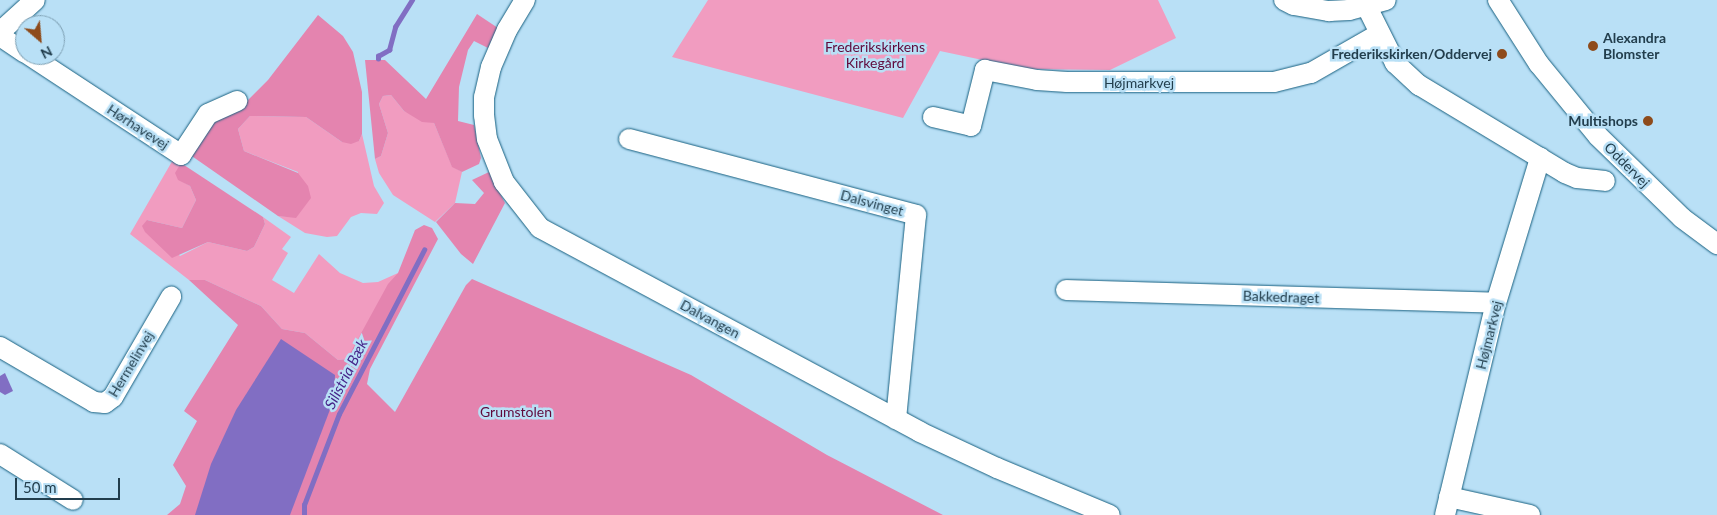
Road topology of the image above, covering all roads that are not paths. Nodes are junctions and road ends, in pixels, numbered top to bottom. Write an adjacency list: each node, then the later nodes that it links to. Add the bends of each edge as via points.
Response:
1 (35, 0): 7 (street)
2 (525, 0): 21 (street, Dalvangen, via 491,67 484,97 484,115 496,165 504,182 531,219 562,240)
3 (1284, 0): 6 (street, via 1294,5 1329,10)
4 (1386, 0): 6 (street)
5 (1498, 0): 16 (street, Oddervej, via 1539,64 1598,136 1676,213)
6 (1367, 7): 8 (street)
7 (2, 28): 9 (street)
8 (1378, 34): 12 (street, Højmarkvej, via 1312,73 1274,82 1067,82 985,70 971,126); 14 (street, via 1395,63 1419,85)
9 (15, 42)
10 (44, 65): 11 (street, Hørhavevej, via 181,155 208,114)
11 (237, 101)
12 (933, 117)
13 (628, 139): 21 (street, Dalsvinget, via 916,215)
14 (1540, 158): 15 (street, via 1577,178); 19 (street, Højmarkvej)
15 (1605, 181)
16 (1717, 244)
17 (1066, 290): 19 (street, Bakkedraget)
18 (171, 297): 20 (street, Hermelinvej, via 113,397 105,403 94,402)
19 (1496, 303): 24 (street, Højmarkvej)
20 (0, 347)
21 (896, 419): 25 (street, Dalvangen, via 997,468)
22 (0, 454): 23 (street)
23 (73, 500)
24 (1447, 506): 26 (street)
25 (1110, 515)
26 (1530, 515)

